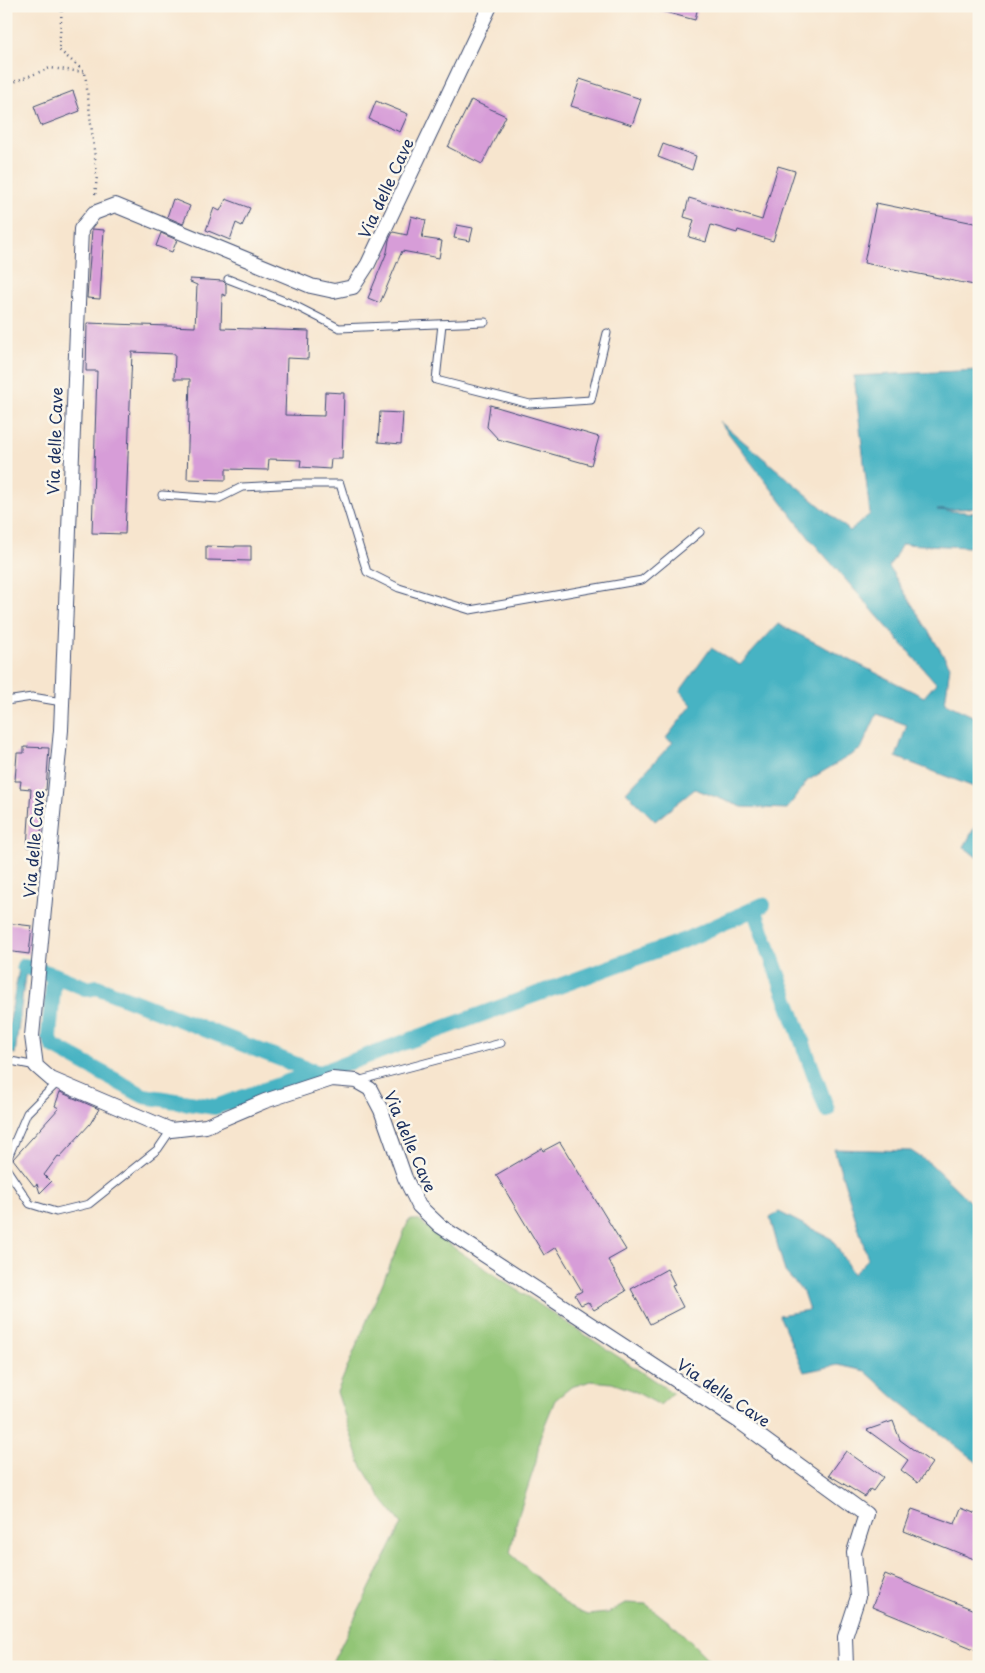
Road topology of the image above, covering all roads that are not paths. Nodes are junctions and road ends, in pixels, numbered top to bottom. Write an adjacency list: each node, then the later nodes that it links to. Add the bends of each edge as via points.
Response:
1 (490, 6): 9 (street, Via delle Cave, via 368,264 353,288 334,291 310,286 115,205 94,214 81,228)
2 (228, 279): 4 (lane, via 292,304 339,328)
3 (485, 322): 4 (lane)
4 (442, 324): 5 (lane, via 436,380 530,404 591,400)
5 (607, 333)
6 (162, 495): 7 (lane, via 218,499 242,488 340,484 367,572 399,588 470,610 642,580)
7 (700, 532)
8 (6, 701): 9 (lane, via 32,697)
9 (62, 702): 12 (street, Via delle Cave, via 32,1036)
10 (501, 1043): 13 (lane)
11 (6, 1060): 12 (lane)
12 (36, 1066): 14 (street)
13 (356, 1081): 15 (street, via 332,1079 264,1101 206,1126); 18 (street, Via delle Cave, via 370,1089 381,1110 405,1178 419,1206 440,1226 740,1422 866,1514 854,1552 858,1597 845,1637)
14 (58, 1082): 15 (street); 16 (lane, via 27,1114)
15 (171, 1130): 17 (lane, via 158,1149 89,1204 56,1212 30,1204)
16 (6, 1162)
17 (6, 1168)
18 (846, 1667)

